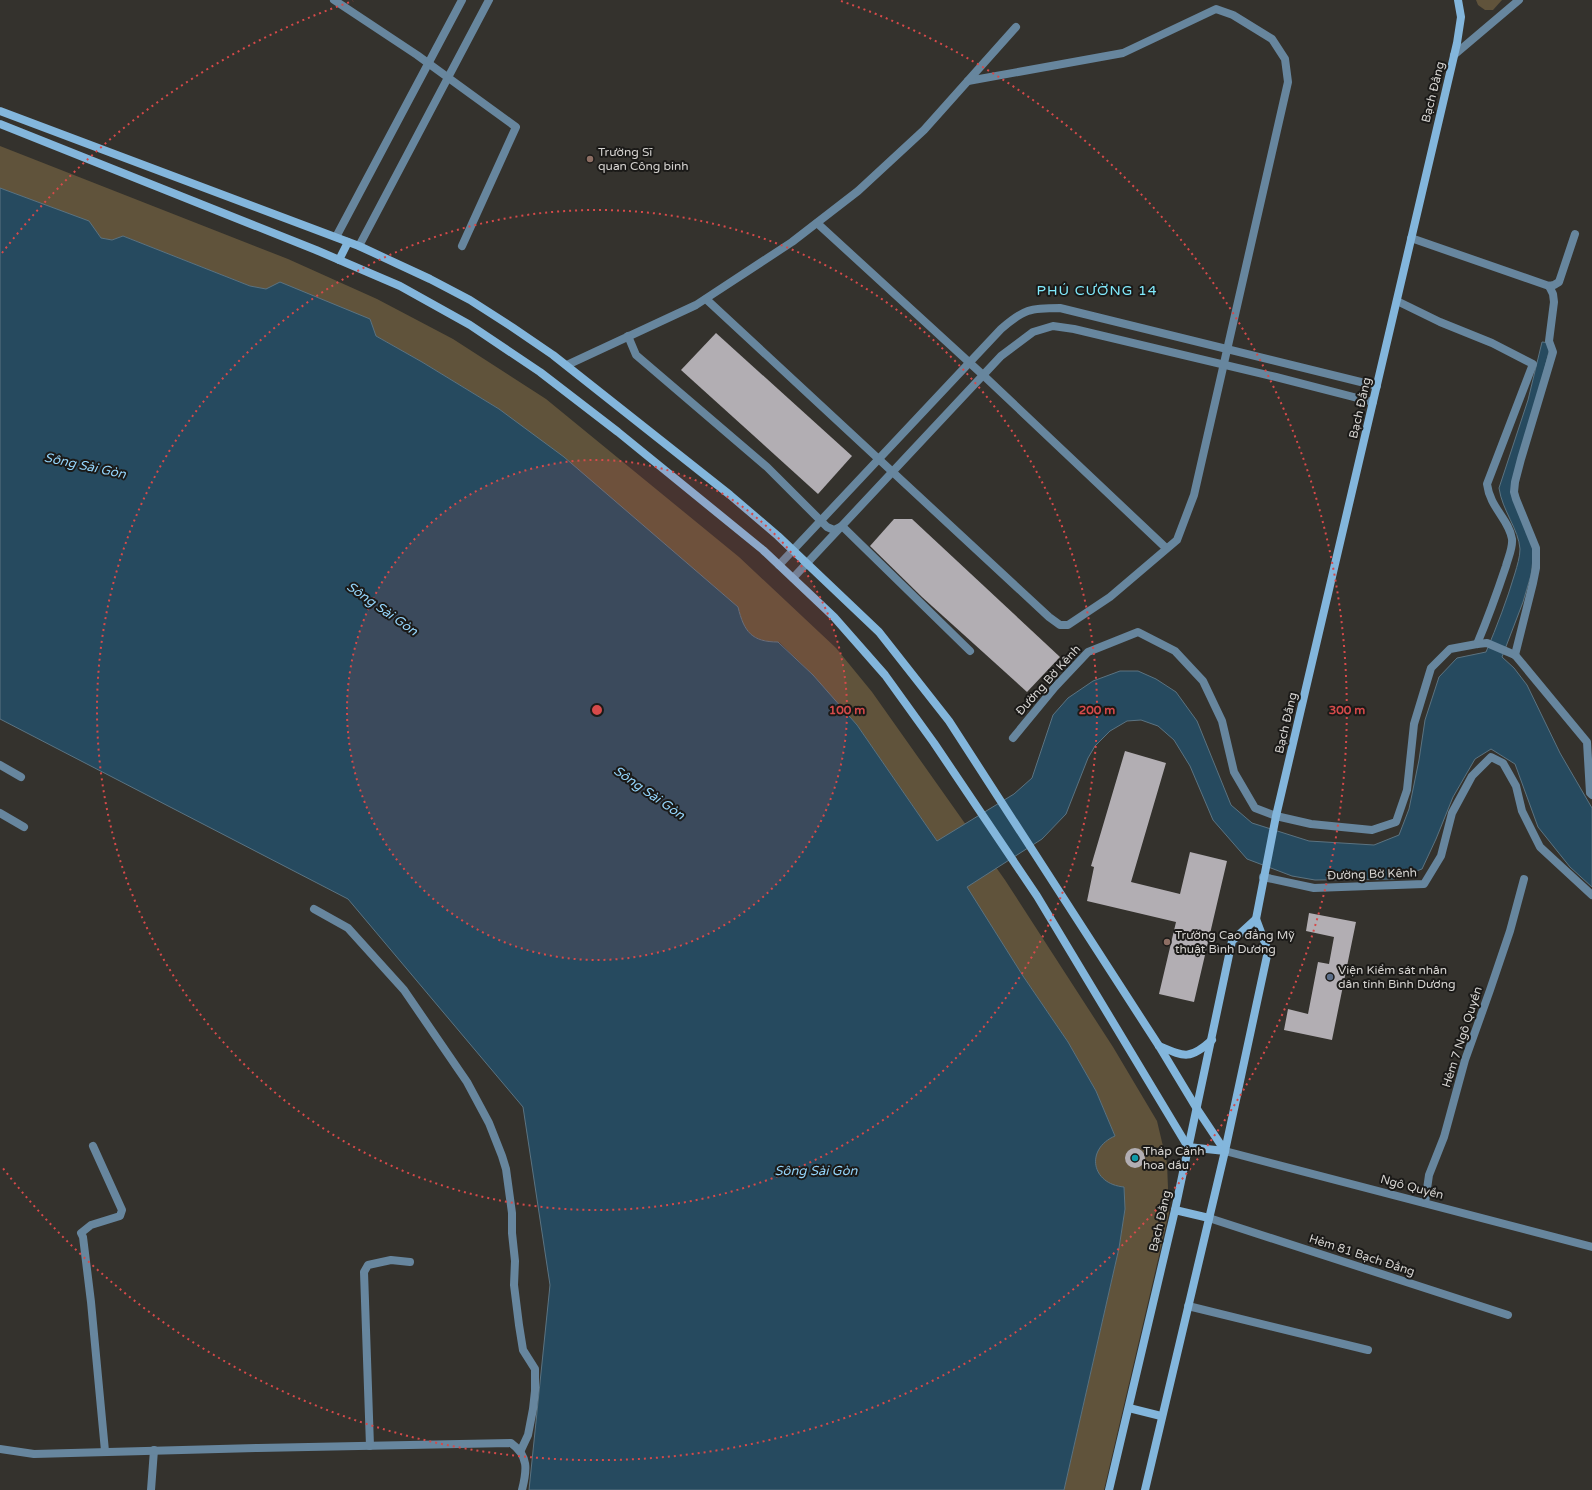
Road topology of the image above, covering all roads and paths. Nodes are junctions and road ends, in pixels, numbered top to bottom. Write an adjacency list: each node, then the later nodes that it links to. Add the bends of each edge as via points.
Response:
1 (334, 0): 8 (street)
2 (462, 0): 8 (street)
3 (489, 0): 9 (street)
4 (1458, 0): 7 (street, Bạch Đằng, via 1461,17)
5 (1519, 0): 7 (street)
6 (1016, 27): 10 (street)
7 (1454, 55): 16 (street, Bạch Đằng)
8 (429, 63): 9 (street); 15 (street)
9 (448, 77): 18 (street); 19 (street, via 516,126)
10 (968, 81): 13 (street, via 924,130 858,191); 25 (street, via 1123,53 1216,9 1233,15 1272,39 1285,59 1288,82)
11 (0, 111): 15 (street)
12 (0, 124): 20 (street)
13 (817, 223): 22 (street); 26 (street)
14 (1575, 234): 21 (street, via 1559,282)
15 (336, 238): 17 (street)
16 (1411, 238): 21 (street); 23 (street, Bạch Đằng)
17 (348, 242): 18 (street); 20 (street)
18 (359, 246): 28 (street, via 470,300 512,326)
19 (462, 246)
20 (339, 260): 39 (street, via 400,286 470,325 540,372 618,432)
21 (1549, 286): 43 (street, via 1554,302 1549,341 1553,352 1521,459 1514,492 1536,548 1536,568)
22 (706, 299): 24 (street); 32 (street)
23 (1397, 301): 30 (street, Bạch Đằng); 41 (street, via 1533,364 1487,484 1491,501 1507,525 1512,540 1492,611)
24 (628, 336): 28 (street); 34 (street, via 636,355 767,467)
25 (1228, 349): 26 (street, via 1060,308 1035,308 1011,320); 27 (street); 30 (street)
26 (969, 362): 29 (street); 32 (street)
27 (1224, 364): 29 (street, via 1074,328 1053,326 1033,332 1001,356); 31 (street); 36 (street, via 1194,495 1176,540)
28 (566, 365): 37 (street, via 730,495)
29 (983, 375): 33 (street); 36 (street)
30 (1377, 386): 31 (street, Bạch Đằng)
31 (1373, 402): 49 (street, Bạch Đằng)
32 (879, 459): 33 (street); 34 (street)
33 (892, 472): 35 (street); 36 (street, via 1060,625 1068,625 1110,597)
34 (821, 521): 35 (street, via 830,530 837,530); 37 (street)
35 (842, 526): 38 (street); 42 (street)
36 (1166, 548)
37 (793, 550): 38 (street); 39 (street)
38 (807, 563): 40 (street); 57 (street, via 879,632 949,721)
39 (779, 565): 40 (street)
40 (793, 578): 60 (street, via 834,617 885,675 934,743 1037,896)
41 (1477, 644): 43 (street, Đường Bờ Kênh, via 1487,643); 49 (street, Đường Bờ Kênh, via 1450,649 1431,668 1414,724 1407,790 1396,822 1372,830)
42 (970, 651)
43 (1511, 653): 47 (street, via 1587,742)
44 (1013, 738): 49 (street, Đường Bờ Kênh, via 1088,652 1138,632 1175,651 1203,681 1222,721 1234,772 1255,808)
45 (0, 765): 46 (street)
46 (21, 777)
47 (1592, 795)
48 (0, 813): 50 (street)
49 (1276, 818): 51 (street, Bạch Đằng)
50 (24, 827)
51 (1263, 877): 53 (street, Đường Bờ Kênh, via 1314,888 1424,884 1441,856 1452,813 1472,776 1492,757 1503,763 1516,786 1522,811 1540,847); 55 (street)
52 (1524, 879): 62 (street, Hẻm 7 Ngô Quyền, via 1493,983 1465,1060 1444,1137 1430,1175)
53 (1592, 895)
54 (314, 909): 75 (street, via 348,928 404,990 467,1082 489,1123 502,1156 512,1212 517,1312 523,1350 535,1369 533,1409 528,1435)
55 (1256, 919): 56 (street, Bạch Đằng, via 1232,941); 61 (street, via 1268,951)
56 (1212, 1040): 57 (street, via 1200,1051 1188,1055); 58 (street, Bạch Đằng)
57 (1159, 1046): 58 (street)
58 (1197, 1109): 60 (street, Bạch Đằng); 61 (street)
59 (93, 1146): 76 (street, via 122,1210 120,1216 91,1225 81,1234 91,1302)
60 (1188, 1147): 61 (street); 63 (street, Bạch Đằng)
61 (1225, 1151): 62 (street, Ngô Quyền); 64 (street)
62 (1425, 1203): 65 (street, Ngô Quyền)
63 (1176, 1210): 64 (street); 70 (street, Bạch Đằng)
64 (1209, 1218): 67 (street); 68 (street, Hẻm 81 Bạch Đằng)
65 (1592, 1247)
66 (410, 1262): 72 (street, via 391,1260 368,1265 364,1272)
67 (1188, 1306): 69 (street); 71 (street)
68 (1508, 1315)
69 (1368, 1350)
70 (1129, 1408): 71 (street); 79 (street, Bạch Đằng)
71 (1161, 1416): 80 (street)
72 (370, 1446): 74 (street); 75 (street, via 511,1443)
73 (0, 1449): 76 (street, via 34,1454)
74 (154, 1450): 76 (street); 77 (street)
75 (521, 1450): 78 (street, via 526,1461)
76 (105, 1452)
77 (151, 1490)
78 (522, 1490)
79 (1109, 1490)
80 (1144, 1490)

